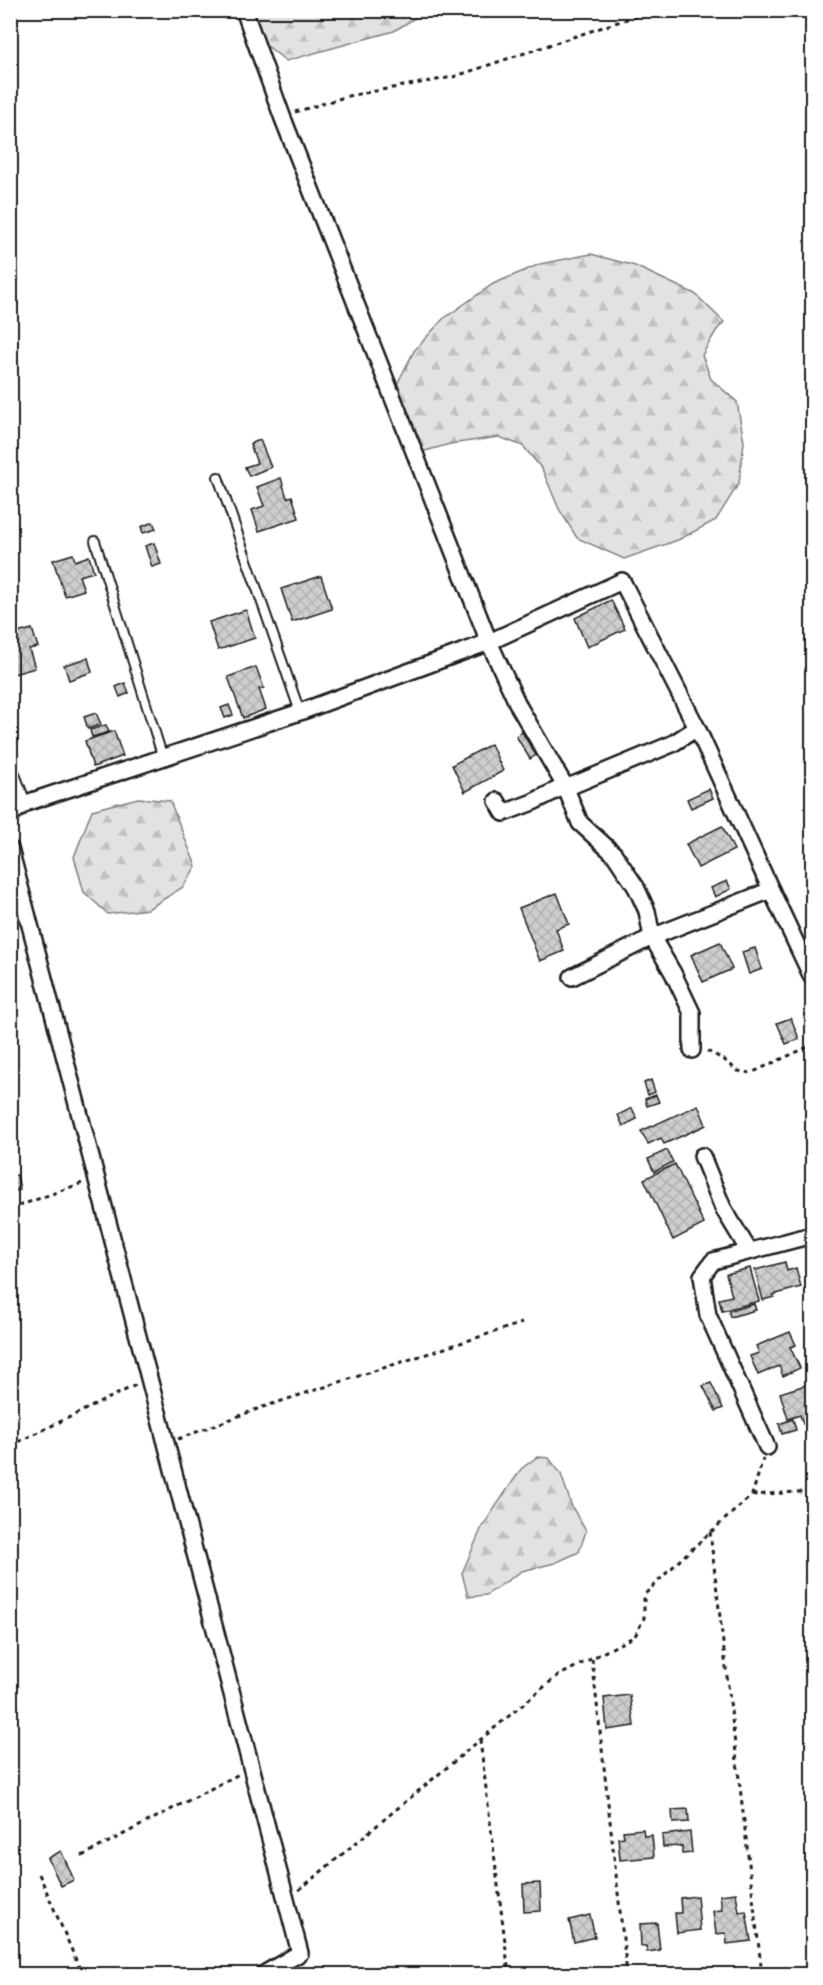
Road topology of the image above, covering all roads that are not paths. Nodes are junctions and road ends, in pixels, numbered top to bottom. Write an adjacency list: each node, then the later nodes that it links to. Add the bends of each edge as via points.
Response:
1 (244, 10): 4 (street)
2 (218, 477): 5 (lane)
3 (95, 541): 7 (lane)
4 (489, 642): 5 (street); 6 (street, via 622,581); 9 (street, via 519,707)
5 (300, 712): 7 (street)
6 (698, 728): 9 (street, via 634,761); 14 (street)
7 (163, 758): 11 (street)
8 (10, 761): 11 (lane)
9 (565, 786): 10 (street, via 504,813); 15 (street, via 580,823 614,854 636,887 647,911)
10 (497, 801)
11 (26, 804): 12 (street)
12 (10, 815)
13 (10, 849): 23 (street, via 300,1953)
14 (771, 890): 15 (street); 17 (street)
15 (652, 937): 16 (street); 18 (street, via 692,1013)
16 (572, 977)
17 (813, 977)
18 (692, 1050)
19 (702, 1156): 21 (street, via 723,1208)
20 (813, 1235): 21 (street)
21 (749, 1251): 22 (street, via 713,1261 702,1276 708,1315)
22 (766, 1447)
23 (264, 1974)

